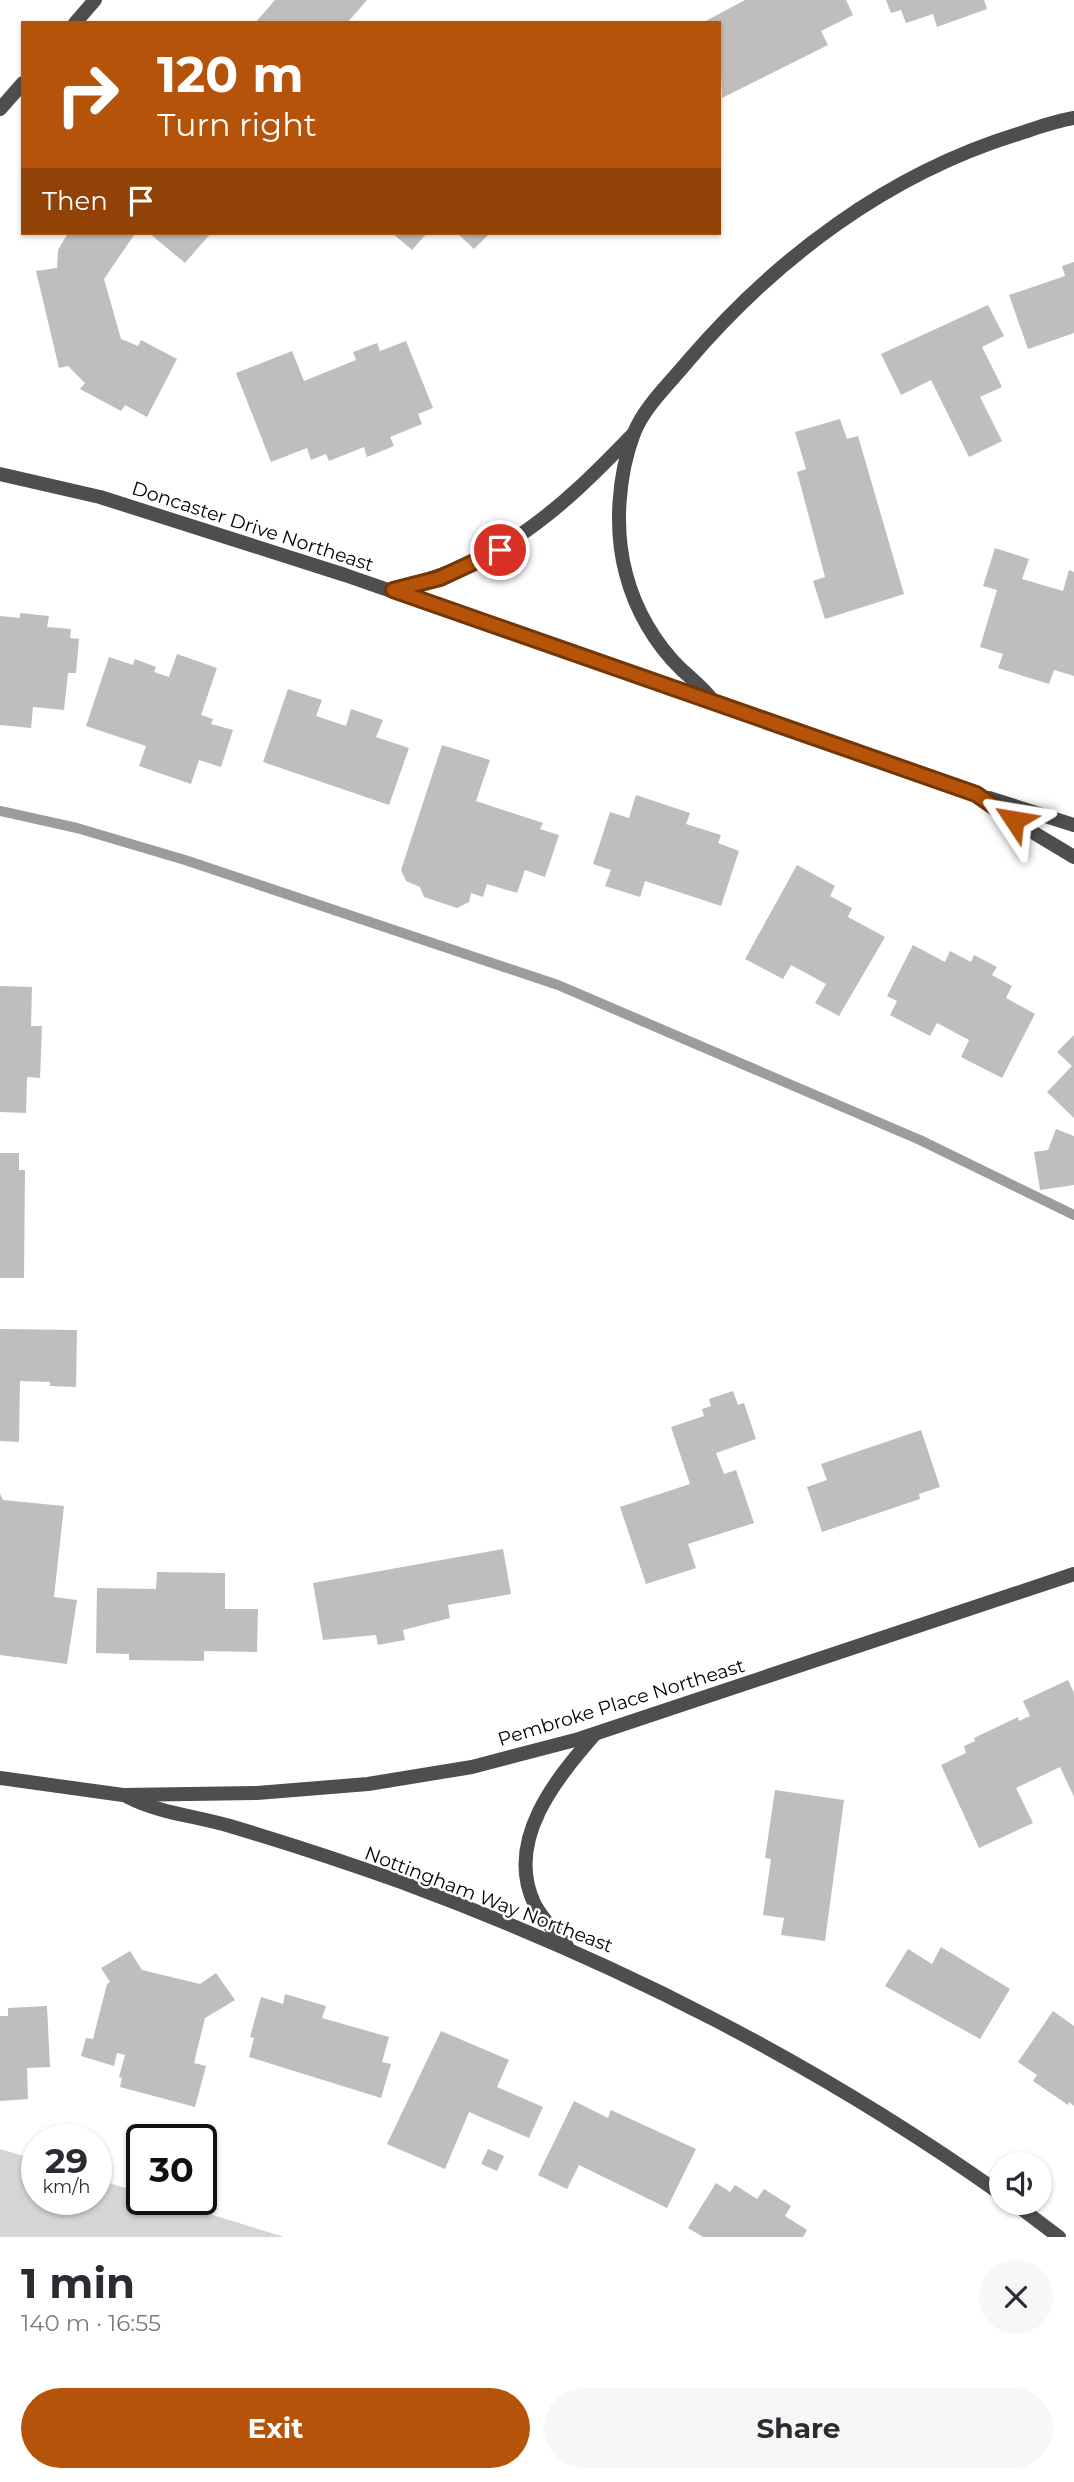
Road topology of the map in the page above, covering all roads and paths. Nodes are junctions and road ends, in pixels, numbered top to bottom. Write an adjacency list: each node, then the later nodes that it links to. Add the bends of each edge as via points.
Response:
1 (95, 0): 2 (street)
2 (77, 21)
3 (21, 85): 4 (street)
4 (0, 109)
5 (1074, 118): 6 (street, via 975,149 911,178 839,221 773,273 700,346 660,393)
6 (635, 432): 8 (street, via 572,498 500,550 440,578); 9 (street, via 620,505 626,574 656,640)
7 (0, 474): 8 (street, Doncaster Drive Northeast, via 100,497)
8 (393, 590): 9 (street, Doncaster Drive Northeast)
9 (715, 703): 10 (street, Doncaster Drive Northeast)
10 (976, 794): 11 (street); 12 (street, Doncaster Drive Northeast)
11 (1074, 825)
12 (1074, 857)
13 (1074, 1574): 14 (street, Pembroke Place Northeast)
14 (595, 1734): 16 (street, Pembroke Place Northeast, via 472,1767 368,1784 257,1793); 17 (street, via 558,1777 534,1821 524,1863 534,1903)
15 (0, 1778): 16 (street)
16 (123, 1795): 17 (street, Nottingham Way Northeast, via 399,1882)
17 (568, 1947): 18 (street, Nottingham Way Northeast, via 702,2010 817,2073)
18 (989, 2186)
19 (1030, 2215): 20 (street)
20 (1059, 2237)

